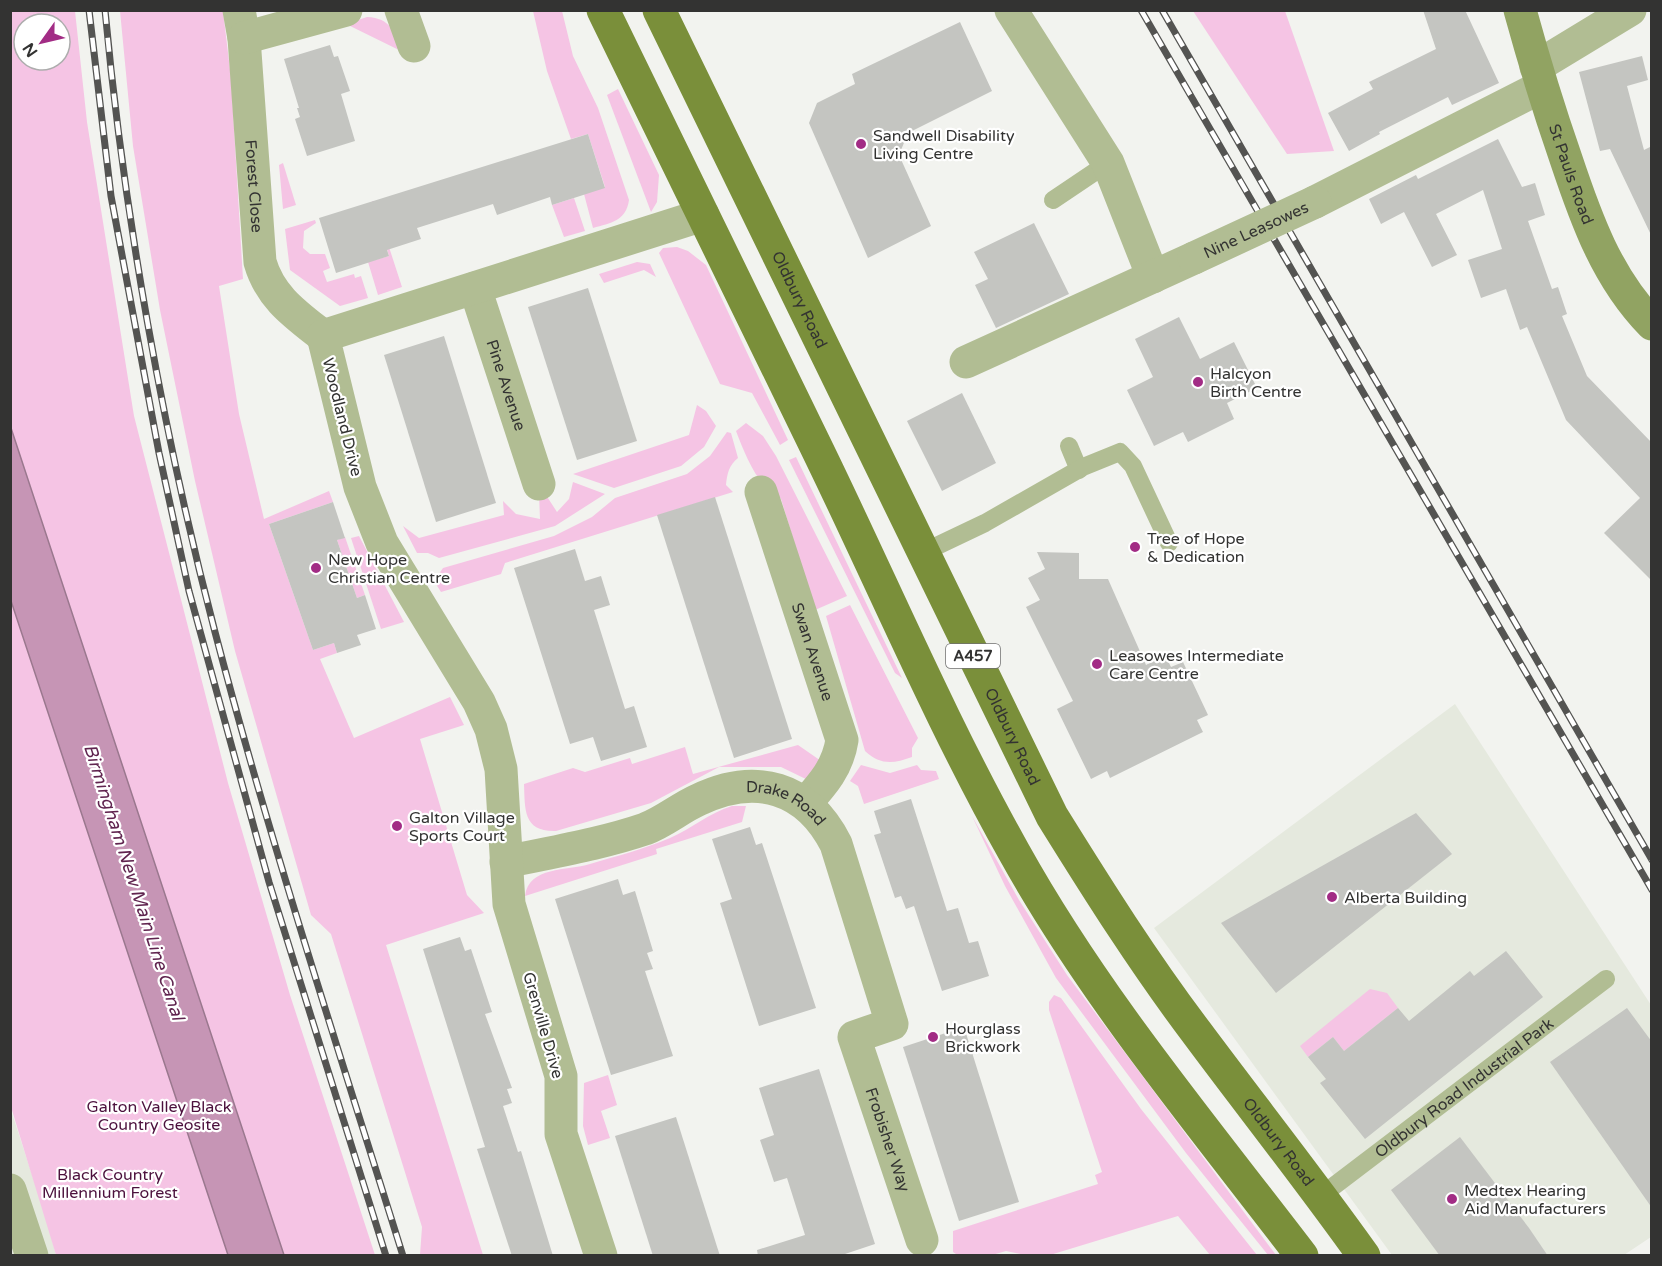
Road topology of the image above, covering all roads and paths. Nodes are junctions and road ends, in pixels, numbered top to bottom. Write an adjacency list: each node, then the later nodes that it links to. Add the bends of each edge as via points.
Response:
1 (346, 10): 8 (street)
2 (401, 10): 9 (street)
3 (603, 10): 13 (main road, A457)
4 (659, 10): 24 (main road, Oldbury Road / A457)
5 (1011, 10): 11 (street)
6 (1520, 10): 10 (main road, St Pauls Road)
7 (1630, 10): 10 (street, Nine Leasowes)
8 (242, 24): 17 (street, Forest Close, via 260,261 279,301)
9 (414, 46)
10 (1538, 77): 14 (street, Nine Leasowes, bridge, via 1315,202); 16 (main road, St Pauls Road, via 1585,216 1608,266)
11 (1108, 163): 12 (lane); 14 (street)
12 (1053, 200)
13 (702, 216): 15 (street, Woodland Drive); 34 (main road, A457, via 945,720 1015,854 1095,980)
14 (1153, 277): 18 (street, Nine Leasowes)
15 (475, 288): 17 (street, Woodland Drive); 21 (street, Pine Avenue)
16 (1652, 324)
17 (323, 336): 26 (street, Woodland Drive, via 360,487 382,543 479,702 490,729 501,769)
18 (966, 362)
19 (1069, 446): 20 (lane)
20 (1079, 470): 23 (lane, via 1120,452 1133,466); 24 (lane)
21 (539, 484)
22 (761, 492): 25 (street, Swan Avenue, via 843,740 839,758 826,780)
23 (1169, 543)
24 (922, 553): 30 (main road, Oldbury Road / A457, via 1052,816 1111,911 1196,1031)
25 (805, 804): 26 (street, Drake Road, via 776,787 737,785 699,799 647,828); 28 (street, Drake Road, via 825,822 836,844 892,1024)
26 (507, 862): 33 (street, Grenville Drive, via 509,904 561,1076 561,1134)
27 (1606, 978): 30 (lane, Oldbury Road Industrial Park)
28 (854, 1037): 31 (street, Frobisher Way)
29 (10, 1190): 32 (street)
30 (1322, 1195): 35 (main road, Oldbury Road / A457)
31 (922, 1240)
32 (32, 1256)
33 (601, 1256)
34 (1302, 1256)
35 (1364, 1256)

